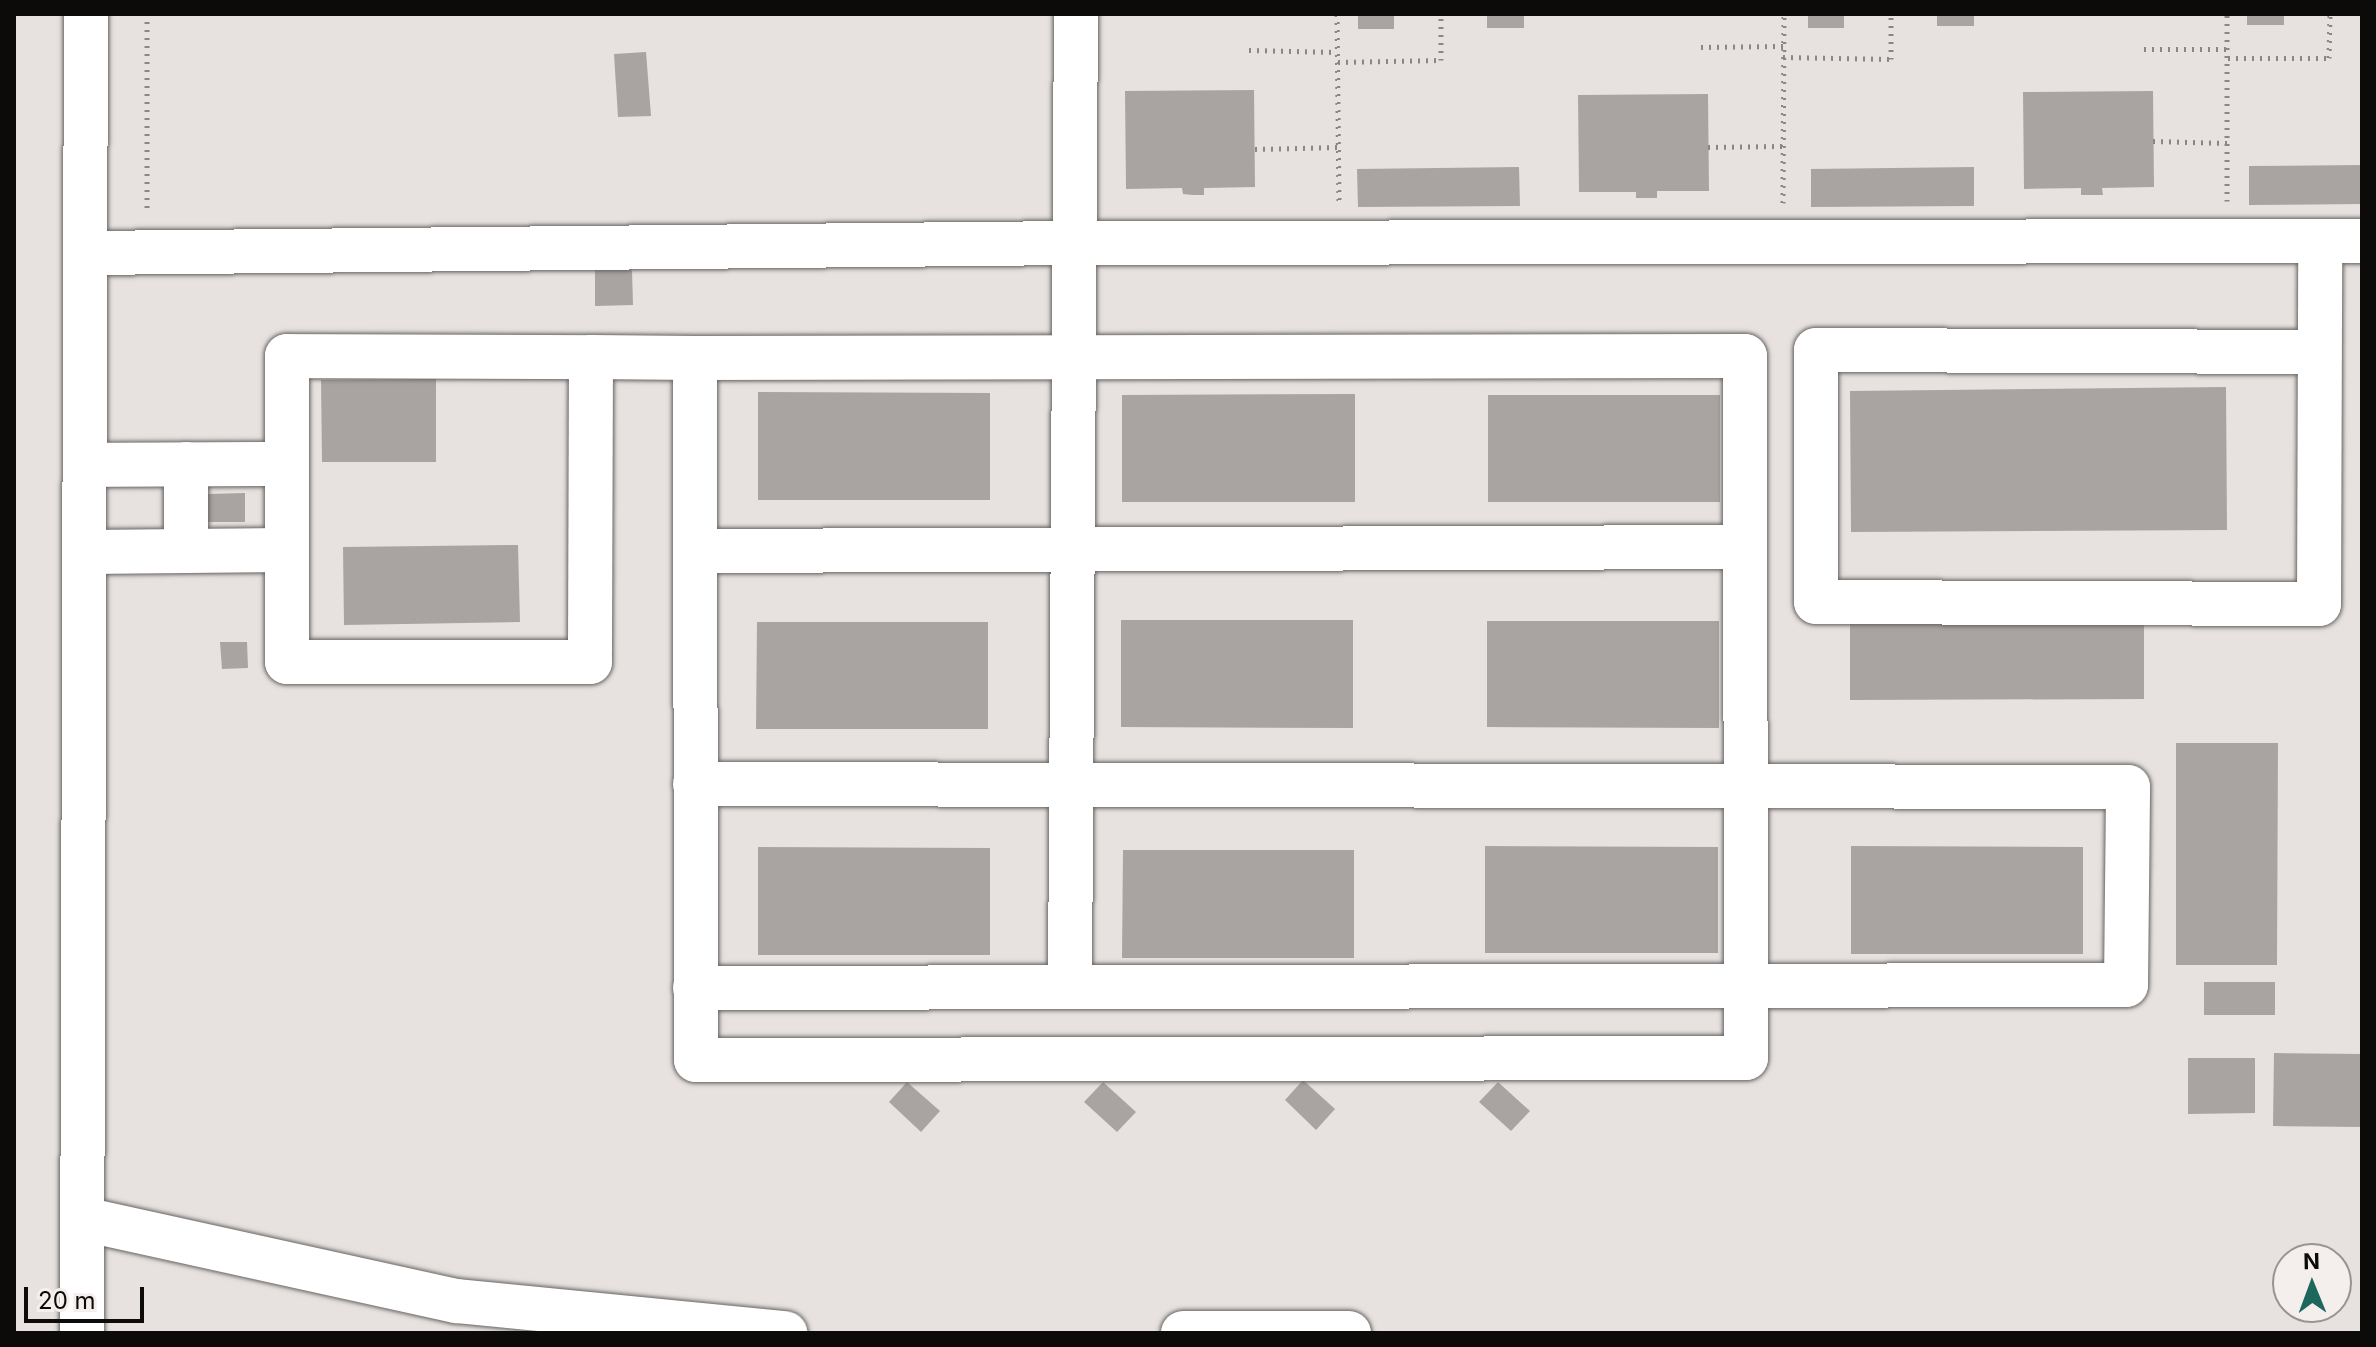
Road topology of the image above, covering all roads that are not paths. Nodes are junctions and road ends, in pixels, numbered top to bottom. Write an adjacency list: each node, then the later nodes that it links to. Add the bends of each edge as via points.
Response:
1 (86, 14): 5 (street)
2 (1076, 14): 4 (street)
3 (2341, 241): 4 (street); 6 (street)
4 (1077, 243): 5 (street); 8 (street)
5 (86, 253): 12 (street)
6 (2319, 352): 6 (street, via 2319,604 1816,602 1816,350)
7 (591, 357): 9 (street); 11 (street, via 287,356); 15 (street, via 590,662 287,662)
8 (1077, 357): 9 (street); 13 (street, via 1745,356); 14 (street)
9 (695, 358): 17 (street)
10 (186, 464): 11 (street); 12 (street); 16 (street)
11 (287, 464): 15 (street)
12 (86, 465): 18 (street)
13 (1745, 547): 14 (street); 21 (street)
14 (1075, 549): 17 (street); 20 (street)
15 (287, 550): 16 (street)
16 (186, 551): 18 (street)
17 (695, 551): 19 (street)
18 (85, 552): 25 (street)
19 (695, 784): 20 (street); 24 (street)
20 (1072, 785): 21 (street); 23 (street)
21 (1746, 785): 22 (street); 22 (street, via 2128,787 2126,985)
22 (1746, 983): 23 (street); 24 (street, via 1746,1058 696,1060)
23 (1070, 986): 24 (street)
24 (695, 988)
25 (83, 1219): 26 (street); 27 (street, via 457,1301)
26 (82, 1333)
27 (785, 1333)
28 (1183, 1333): 29 (street)
29 (1349, 1333)

